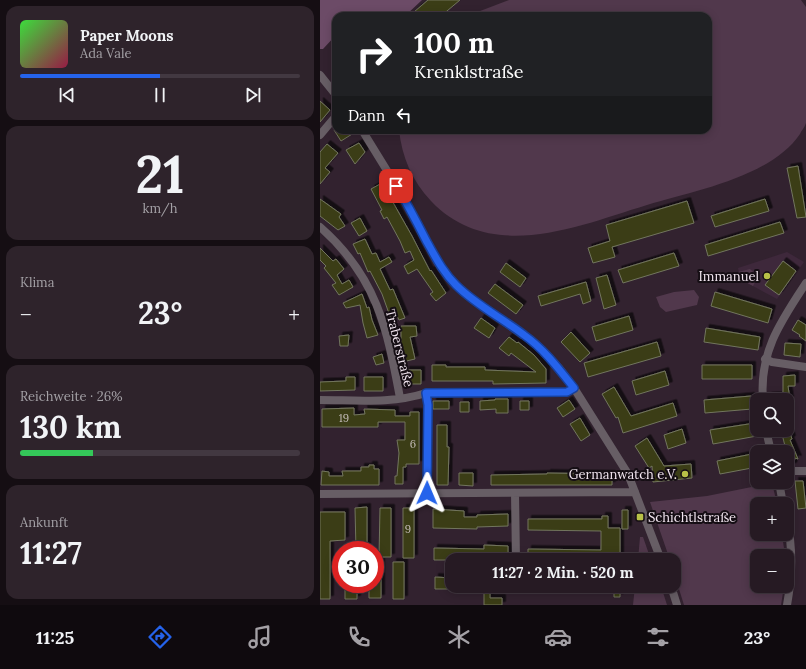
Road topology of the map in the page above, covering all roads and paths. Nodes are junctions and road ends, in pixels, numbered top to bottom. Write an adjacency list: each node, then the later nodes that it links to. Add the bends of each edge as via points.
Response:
1 (320, 75): 2 (street)
2 (332, 90)
3 (332, 120): 4 (street)
4 (320, 134)
5 (364, 134): 10 (street, via 446,274 483,307 540,348)
6 (320, 227): 13 (street, Traberstraße, via 341,247 371,290 386,328)
7 (806, 283): 8 (street, via 778,327)
8 (765, 359): 9 (street); 12 (street)
9 (806, 367)
10 (574, 388): 11 (street, via 567,392); 17 (street, via 622,464)
11 (426, 393): 13 (street); 18 (street)
12 (763, 393)
13 (400, 398): 14 (street)
14 (320, 400)
15 (794, 471): 16 (street)
16 (806, 471)
17 (635, 492): 19 (street); 23 (street)
18 (427, 493): 19 (street); 20 (street)
19 (515, 493): 22 (street)
20 (320, 494)
21 (789, 541): 26 (street, via 790,589)
22 (516, 553)
23 (658, 553)
24 (673, 593): 25 (street)
25 (677, 605)
26 (787, 605)

